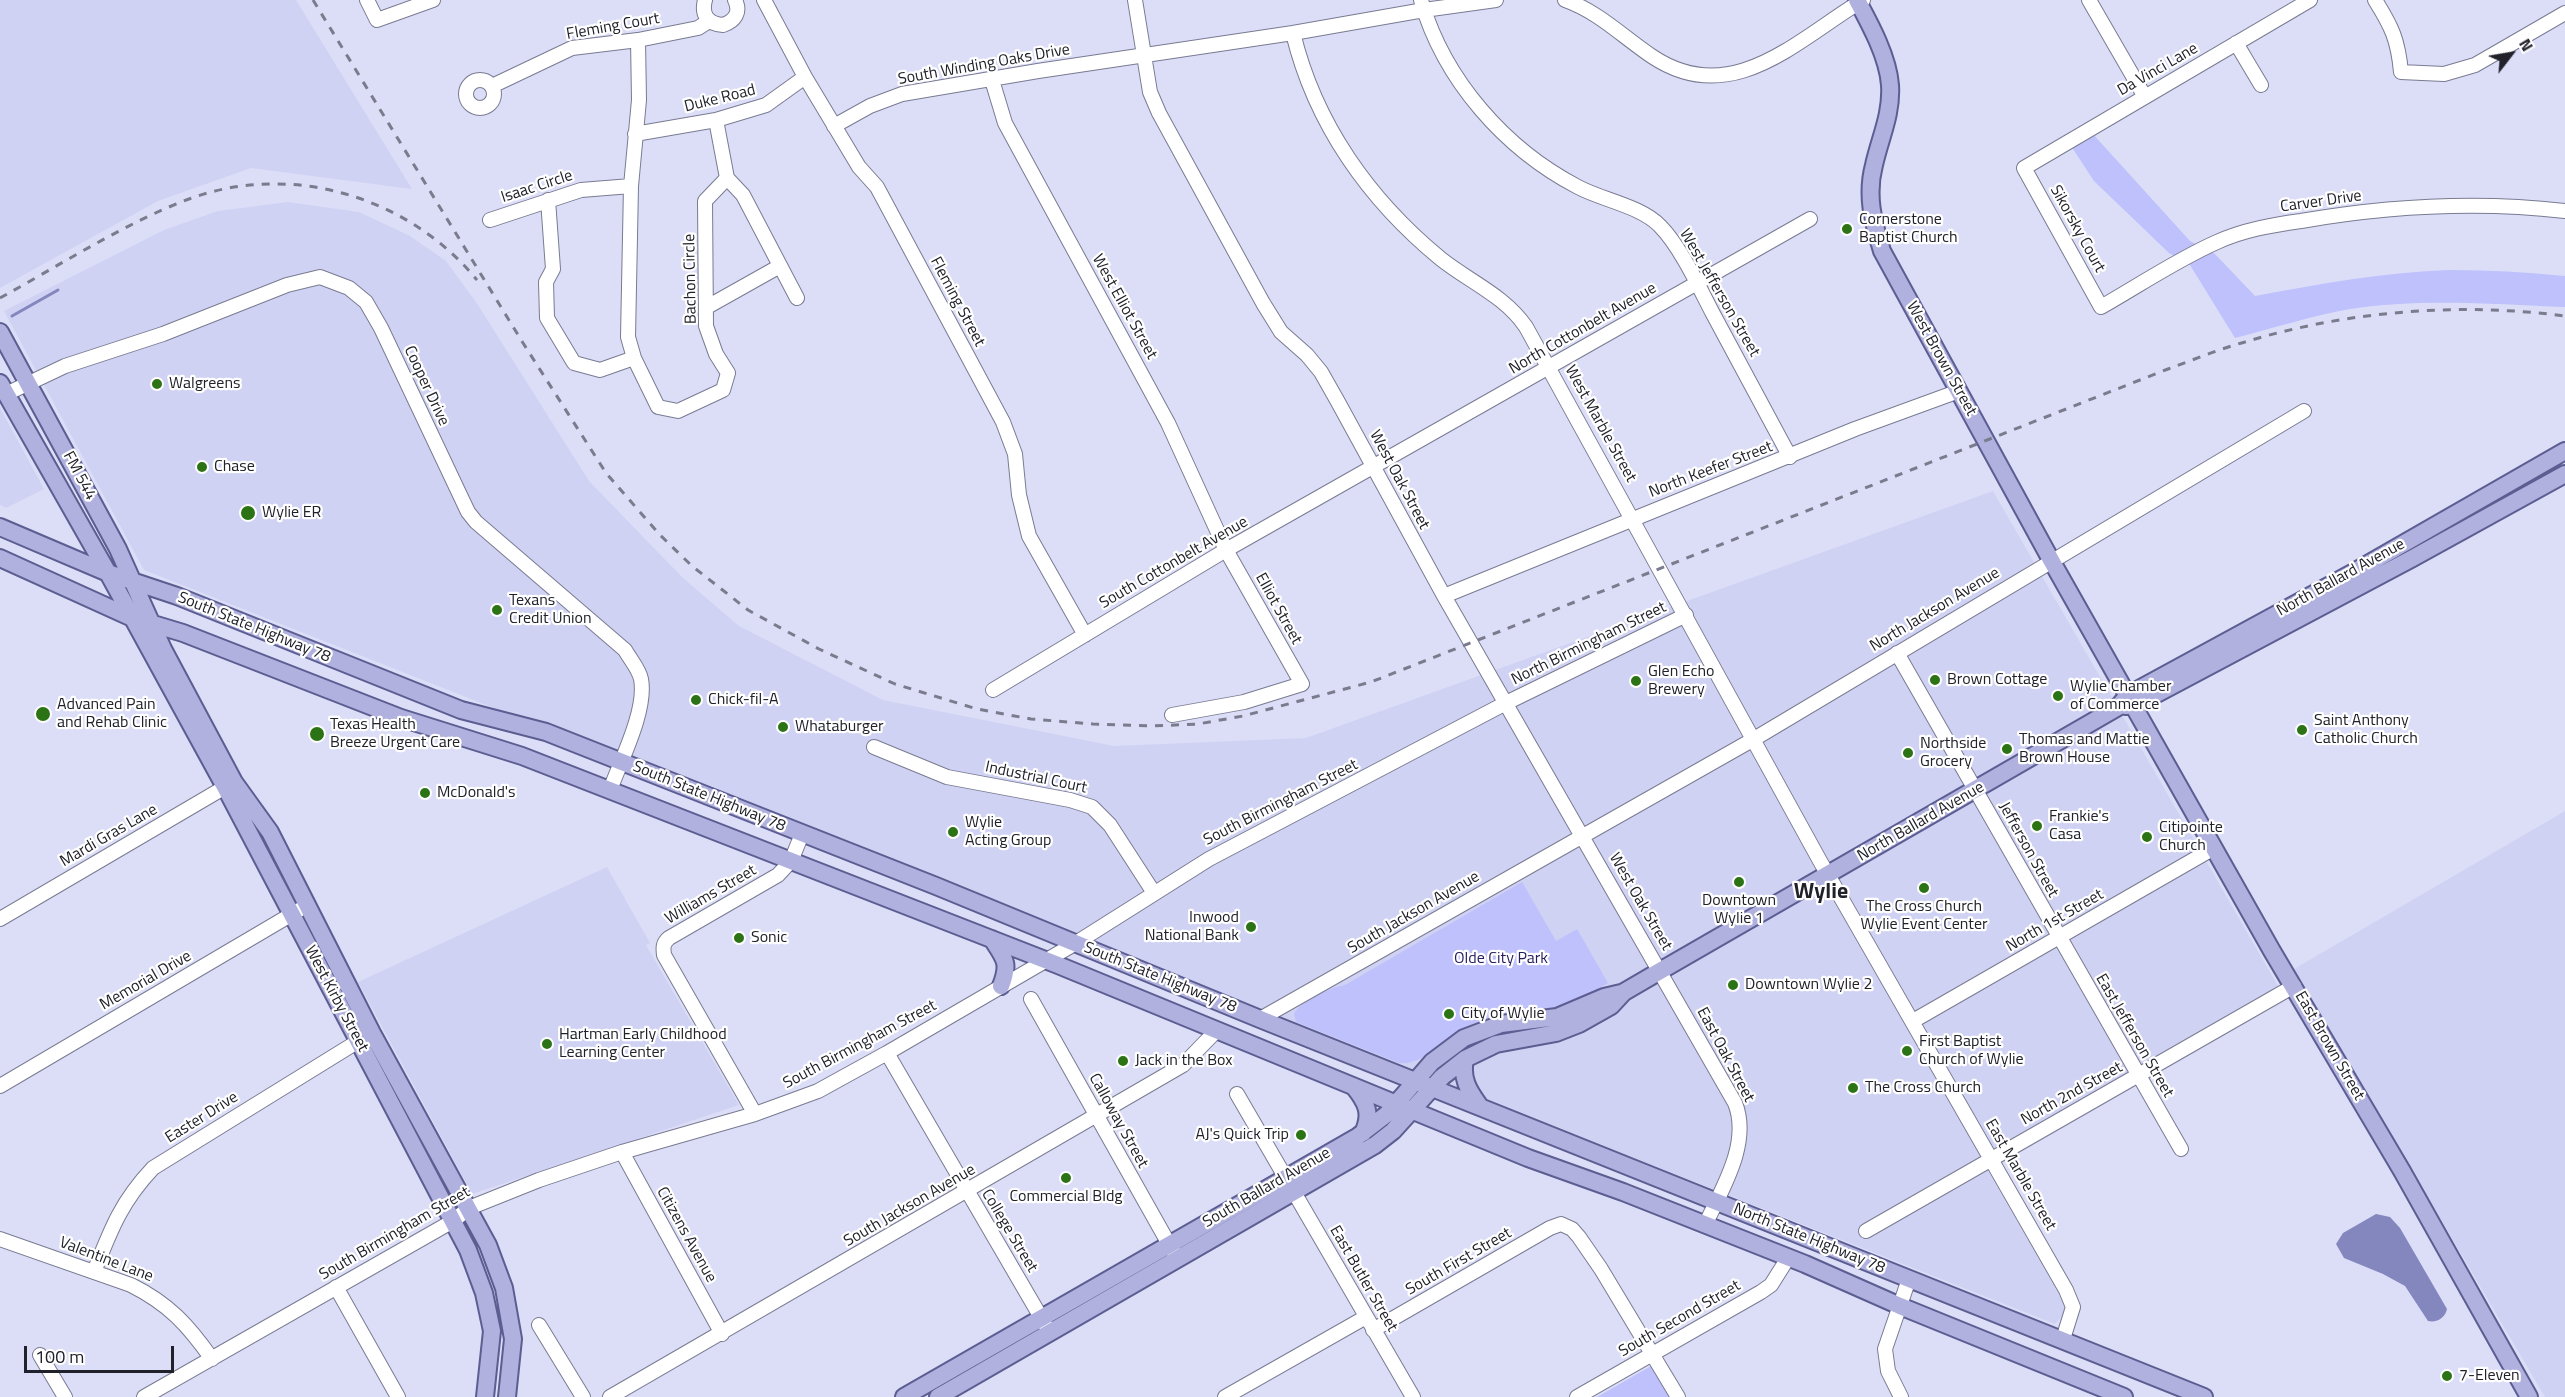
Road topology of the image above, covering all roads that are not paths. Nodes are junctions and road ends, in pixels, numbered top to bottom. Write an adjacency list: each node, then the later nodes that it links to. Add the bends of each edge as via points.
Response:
1 (367, 0): 2 (street, via 377,20)
2 (433, 0)
3 (705, 0): 15 (street, via 703,11)
4 (735, 0): 15 (street, Fleming Court, via 738,10 734,19 723,25)
5 (764, 0): 20 (street, Fleming Street)
6 (1135, 0): 19 (street, West Oak Street)
7 (1497, 0): 13 (street, South Winding Oaks Drive)
8 (1565, 0): 12 (street, via 1600,17 1661,63 1706,77 1739,74 1771,59)
9 (2089, 0): 24 (street)
10 (2310, 0): 18 (street, Da Vinci Lane)
11 (2375, 0): 14 (street, via 2393,29 2401,72 2444,74 2475,64)
12 (1859, 1): 45 (main road, West Brown Street, via 1875,32 1890,82 1889,117 1870,189 1873,222 1882,250)
13 (1422, 5): 16 (street, South Winding Oaks Drive); 36 (street, West Jefferson Street, via 1447,63 1488,118 1548,170 1658,224)
14 (2565, 13)
15 (709, 21): 17 (street, Fleming Court, via 698,28)
16 (1293, 33): 19 (street, South Winding Oaks Drive); 42 (street, West Marble Street, via 1302,67 1328,125 1366,185 1389,212 1439,257 1516,312)
17 (638, 40): 23 (street, Fleming Court, via 572,48); 27 (street, Bachon Circle)
18 (2236, 43): 22 (street); 24 (street, Da Vinci Lane)
19 (1145, 56): 21 (street, South Winding Oaks Drive); 49 (street, West Oak Street, via 1150,92 1159,113 1263,303 1281,332 1321,372)
20 (805, 76): 25 (street, Duke Road, via 766,105); 26 (street, Fleming Street)
21 (992, 80): 26 (street, South Winding Oaks Drive, via 902,94); 54 (street, West Elliot Street, via 1005,123 1168,423)
22 (2261, 85)
23 (492, 86)
24 (2145, 97): 28 (street, Da Vinci Lane)
25 (716, 120): 27 (street, Duke Road); 29 (street)
26 (834, 126): 65 (street, Fleming Street, via 859,167 877,187 1003,422 1015,454 1029,536)
27 (635, 134): 30 (street, Bachon Circle)
28 (2024, 168): 39 (street, Sikorsky Court)
29 (727, 178): 35 (street, via 743,195); 38 (street, Bachon Circle, via 705,201)
30 (631, 186): 31 (street, Isaac Circle, via 581,190); 41 (street, Bachon Circle, via 628,337)
31 (548, 200): 34 (street, Isaac Circle); 41 (street, via 553,268 546,282 547,318 574,363 600,370)
32 (2565, 211): 39 (street, Carver Drive, via 2441,205 2334,215 2254,228 2216,242)
33 (1810, 219): 36 (street, North Cottonbelt Avenue)
34 (490, 220)
35 (780, 266): 37 (street); 38 (street)
36 (1697, 282): 42 (street, North Cottonbelt Avenue); 48 (street, West Jefferson Street)
37 (797, 298)
38 (707, 307): 41 (street, Bachon Circle, via 706,326 728,373 723,390 678,411 658,407)
39 (2101, 307)
40 (0, 332): 43 (main road, FM 544 / FM 544)
41 (634, 358)
42 (1549, 368): 49 (street, North Cottonbelt Avenue); 52 (street, West Marble Street)
43 (29, 383): 44 (street, Cooper Drive); 59 (main road, FM 544 / FM 544); 76 (street, Cooper Drive, via 65,366 163,334 287,285 320,277 349,288 366,302 381,328 468,512 625,650 640,674 642,694 638,713)
44 (3, 389): 51 (main road, FM 544 / FM 544)
45 (1959, 391): 48 (street, North Keefer Street); 57 (main road, West Brown Street)
46 (2304, 411): 57 (street, North Jackson Avenue)
47 (2565, 451): 71 (main road, North Ballard Avenue)
48 (1790, 457): 52 (street, North Keefer Street)
49 (1373, 468): 54 (street, South Cottonbelt Avenue); 60 (street, West Oak Street)
50 (2565, 474): 71 (main road, North Ballard Avenue, via 2401,565)
51 (76, 516): 55 (main road, via 76,535); 58 (main road, FM 544 / FM 544)
52 (1633, 519): 60 (street, North Keefer Street); 61 (street, West Marble Street)
53 (0, 527): 55 (main road, South State Highway 78)
54 (1226, 550): 65 (street, South Cottonbelt Avenue); 72 (street, Elliot Street, via 1302,684 1244,702)
55 (62, 553): 58 (main road, South State Highway 78)
56 (0, 558): 62 (main road, South State Highway 78)
57 (2051, 560): 67 (street, North Jackson Avenue); 71 (main road, West Brown Street)
58 (108, 573): 59 (main road, South State Highway 78); 62 (main road, FM 544 / FM 544)
59 (133, 581): 63 (main road, FM 544 / FM 544); 69 (main road, South State Highway 78)
60 (1444, 596): 70 (street, West Oak Street)
61 (1686, 615): 70 (street, North Birmingham Street); 74 (street, West Marble Street)
62 (130, 616): 63 (main road, South State Highway 78); 77 (main road, West Kirby Street)
63 (152, 623): 64 (main road, South State Highway 78); 66 (main road, West Kirby Street)
64 (183, 633): 66 (main road, via 168,639); 73 (main road, South State Highway 78)
65 (1085, 635): 68 (street, South Cottonbelt Avenue)
66 (163, 649): 77 (main road, West Kirby Street)
67 (1897, 653): 74 (street, North Jackson Avenue); 79 (street, Jefferson Street)
68 (993, 690)
69 (413, 692): 73 (main road); 76 (main road, South State Highway 78, via 461,710 546,732)
70 (1506, 703): 81 (street, West Oak Street); 85 (street, South Birmingham Street, via 1209,859)
71 (2127, 703): 79 (main road, North Ballard Avenue); 82 (main road, East Brown Street)
72 (1172, 715)
73 (401, 718): 78 (main road, South State Highway 78, via 522,756)
74 (1754, 739): 81 (street, North Jackson Avenue); 84 (street, West Marble Street)
75 (874, 747): 85 (street, Industrial Court, via 948,777 1092,807 1110,825)
76 (620, 762): 78 (street, Cooper Drive); 80 (main road, South State Highway 78)
77 (229, 784): 86 (main road, West Kirby Street, via 270,832); 87 (main road, West Kirby Street); 88 (street, Mardi Gras Lane)
78 (610, 790): 83 (main road, South State Highway 78)
79 (1976, 790): 84 (main road, North Ballard Avenue); 89 (street, Jefferson Street)
80 (802, 834): 83 (street, Williams Street); 91 (main road, South State Highway 78)
81 (1583, 836): 93 (street, West Oak Street); 98 (street, South Jackson Avenue)
82 (2214, 848): 89 (street, North 1st Street); 95 (main road, East Brown Street)
83 (791, 861): 90 (main road, South State Highway 78); 112 (street, Williams Street, via 778,875 669,938 663,948)
84 (1829, 876): 93 (main road, North Ballard Avenue); 99 (street, East Marble Street)
85 (1154, 893): 91 (street, South Birmingham Street)
86 (308, 905): 87 (street, Memorial Drive); 101 (main road, West Kirby Street)
87 (291, 915): 101 (main road, West Kirby Street); 106 (street, Memorial Drive)
88 (0, 919)
89 (2059, 938): 99 (street, North 1st Street); 104 (street, East Jefferson Street)
90 (992, 939): 92 (main road, South State Highway 78); 94 (main road, via 1007,969)
91 (1076, 943): 92 (street, South Birmingham Street); 98 (main road, South State Highway 78)
92 (1046, 960): 94 (street, South Birmingham Street); 100 (main road, South State Highway 78)
93 (1660, 971): 96 (main road, South Ballard Avenue); 121 (street, East Oak Street, via 1739,1113 1739,1140)
94 (1001, 986): 102 (street, South Birmingham Street)
95 (2294, 986): 104 (street, North 2nd Street); 158 (main road, East Brown Street)
96 (1624, 992): 103 (main road, South Ballard Avenue, via 1611,1006 1579,1024 1556,1033 1496,1044); 105 (main road, South Ballard Avenue, via 1557,1017 1501,1024 1474,1033 1441,1054)
97 (1031, 999): 113 (street, Calloway Street)
98 (1260, 1019): 105 (main road, South State Highway 78)
99 (1913, 1021): 117 (street, East Marble Street)
100 (1217, 1030): 107 (main road, South State Highway 78); 113 (street, South Jackson Avenue, via 1183,1065)
101 (365, 1037): 122 (main road, West Kirby Street); 123 (main road, West Kirby Street); 129 (street, Easter Drive, via 153,1168 119,1211)
102 (887, 1053): 112 (street, South Birmingham Street, via 818,1090); 119 (street, College Street)
103 (1465, 1059): 108 (main road, South Ballard Avenue); 110 (main road, via 1466,1085)
104 (2139, 1076): 115 (street, East Jefferson Street); 117 (street, North 2nd Street)
105 (1414, 1080): 108 (main road, North State Highway 78); 111 (main road, South Ballard Avenue)
106 (0, 1086)
107 (1353, 1086): 111 (main road, South State Highway 78); 114 (main road, via 1369,1111)
108 (1432, 1087): 110 (main road, North State Highway 78); 111 (main road, South Ballard Avenue)
109 (1237, 1094): 118 (street, East Butler Street)
110 (1479, 1105): 121 (main road, North State Highway 78)
111 (1403, 1107): 114 (main road, South Ballard Avenue); 120 (main road, South Ballard Avenue, via 1393,1131); 124 (main road, North State Highway 78)
112 (755, 1114): 116 (street, South Birmingham Street)
113 (1096, 1115): 119 (street, South Jackson Avenue); 127 (street, Calloway Street)
114 (1363, 1133): 118 (main road, South Ballard Avenue)
115 (2181, 1149)
116 (622, 1152): 122 (street, South Birmingham Street); 137 (street, Citizens Avenue)
117 (1991, 1159): 125 (street, North 2nd Street); 138 (street, East Marble Street, via 2071,1300 2073,1307)
118 (1285, 1178): 120 (street, East Butler Street); 127 (main road, South Ballard Avenue)
119 (967, 1192): 135 (street, College Street); 137 (street, South Jackson Avenue)
120 (1294, 1193): 127 (main road, South Ballard Avenue); 133 (street, East Butler Street)
121 (1716, 1202): 124 (street, East Oak Street); 130 (main road, North State Highway 78)
122 (469, 1208): 123 (street, South Birmingham Street); 147 (main road, West Kirby Street, via 504,1288 513,1339)
123 (453, 1221): 131 (street, South Birmingham Street); 146 (main road, West Kirby Street, via 484,1293 492,1330)
124 (1705, 1225): 128 (main road, North State Highway 78)
125 (1866, 1231)
126 (0, 1239): 129 (street, Valentine Lane)
127 (1173, 1251): 135 (main road, South Ballard Avenue)
128 (1788, 1258): 132 (main road, North State Highway 78); 140 (street, South Second Street, via 1771,1285)
129 (94, 1272): 141 (street, Valentine Lane, via 131,1285 170,1308)
130 (1909, 1279): 132 (street); 138 (main road, North State Highway 78)
131 (336, 1287): 141 (street, South Birmingham Street); 145 (street)
132 (1900, 1306): 142 (street, via 1885,1349); 156 (main road, North State Highway 78)
133 (1366, 1317): 136 (street, East Butler Street); 152 (street)
134 (538, 1325): 148 (street)
135 (1046, 1325): 150 (main road, South Ballard Avenue); 151 (main road, South Ballard Avenue)
136 (1373, 1330): 140 (street, South First Street, via 1561,1224 1580,1237); 153 (street, East Butler Street)
137 (722, 1334): 149 (street, South Jackson Avenue)
138 (2063, 1339): 157 (main road, North State Highway 78)
139 (40, 1354): 143 (street)
140 (1653, 1354): 154 (street, South Second Street); 155 (street)
141 (212, 1359): 144 (street, South Birmingham Street)
142 (1896, 1395)
143 (65, 1397)
144 (144, 1397)
145 (399, 1397)
146 (485, 1397)
147 (507, 1397)
148 (582, 1397)
149 (610, 1397)
150 (904, 1397)
151 (938, 1397)
152 (1225, 1397)
153 (1413, 1397)
154 (1577, 1397)
155 (1678, 1397)
156 (2124, 1397)
157 (2204, 1397)
158 (2529, 1397)

